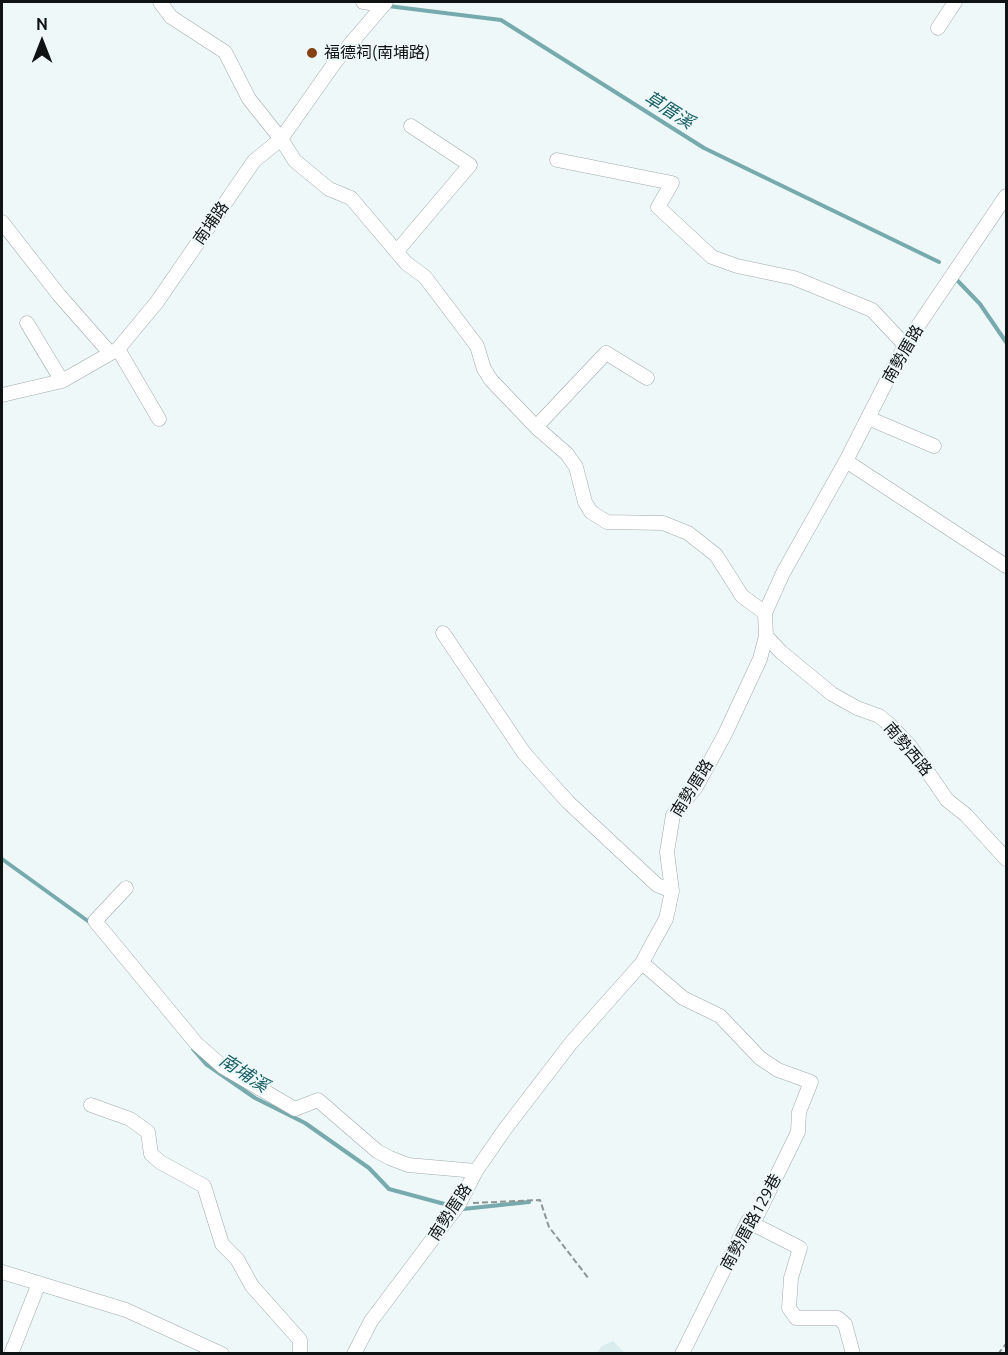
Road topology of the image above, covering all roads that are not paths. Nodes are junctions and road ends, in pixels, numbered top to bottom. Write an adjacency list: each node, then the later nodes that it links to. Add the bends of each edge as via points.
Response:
1 (160, 2): 7 (street, via 177,22 225,52 249,99)
2 (363, 2): 4 (street)
3 (955, 2): 5 (street)
4 (385, 3): 7 (street, 南埔路, via 336,61)
5 (938, 28)
6 (411, 126): 11 (street, via 470,165)
7 (281, 138): 11 (street, via 295,161 329,189 351,198); 14 (street, 南埔路, via 254,161 157,302)
8 (557, 160): 13 (street, via 672,183 658,207 712,257 794,278 872,310)
9 (1006, 197): 13 (street, 南勢厝路)
10 (2, 222): 14 (street, via 59,295)
11 (397, 251): 20 (street, via 425,277 477,346 491,380)
12 (27, 323): 16 (street)
13 (905, 345): 18 (street, 南勢厝路)
14 (114, 351): 16 (street, 南埔路); 19 (street)
15 (647, 378): 20 (street, via 606,353)
16 (62, 381): 17 (street, 南埔路)
17 (2, 395)
18 (868, 418): 21 (street); 22 (street, 南勢厝路)
19 (159, 419)
20 (536, 427): 24 (street, via 576,467 591,512 607,522 663,523 688,533 716,555 742,596)
21 (934, 446)
22 (846, 460): 23 (street); 24 (street, 南勢厝路)
23 (1006, 566)
24 (765, 613): 26 (street, 南勢厝路)
25 (443, 633): 29 (street, via 524,753 553,786 657,885)
26 (766, 636): 27 (street, 南勢西路, via 832,694 890,725 910,746 947,800 966,814); 29 (street, 南勢厝路, via 760,659 725,734 696,787 674,815 667,852)
27 (1006, 859)
28 (126, 888): 32 (street, via 95,921 196,1043 223,1067 295,1109 318,1100 390,1158 408,1165)
29 (672, 891): 30 (street, 南勢厝路, via 666,919)
30 (642, 963): 32 (street, 南勢厝路, via 571,1043); 33 (street, 南勢厝路129巷, via 683,998 720,1016 760,1058 778,1070 811,1082 799,1112 798,1132)
31 (91, 1105): 38 (street, via 130,1119 148,1132 151,1154 204,1186 222,1244 237,1259 252,1286 300,1340)
32 (476, 1171): 39 (street, 南勢厝路, via 459,1204 371,1321)
33 (753, 1224): 40 (street, 南勢厝路129巷, via 748,1221); 41 (street, via 800,1248 791,1278 789,1308 796,1318 838,1318 845,1324)
34 (2, 1272): 35 (street)
35 (39, 1282): 36 (street); 37 (street, via 126,1310)
36 (11, 1353)
37 (222, 1353)
38 (300, 1353)
39 (354, 1353)
40 (682, 1353)
41 (853, 1353)

